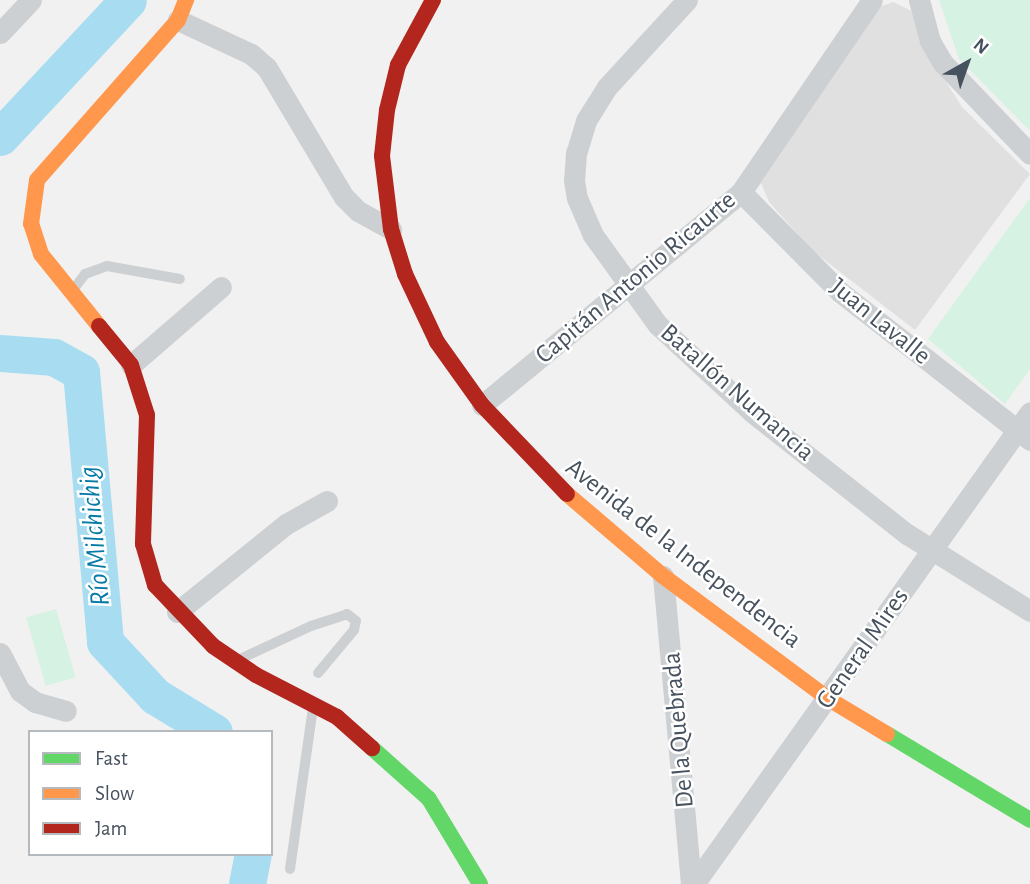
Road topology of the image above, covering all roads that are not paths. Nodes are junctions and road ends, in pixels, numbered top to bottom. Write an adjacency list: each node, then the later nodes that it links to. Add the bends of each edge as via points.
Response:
1 (31, 0): 7 (street)
2 (433, 0): 10 (street, Avenida de la Independencia, via 398,65 387,110 382,156)
3 (687, 0): 13 (street, Batallón Numancia, via 607,87 586,121 576,153 574,180 583,215)
4 (872, 0): 9 (street, Capitán Antonio Ricaurte)
5 (919, 0): 8 (street, via 930,41 942,61)
6 (182, 10): 10 (street, via 267,68 344,197 358,211); 14 (street, via 37,180 31,224 41,254)
7 (0, 33)
8 (1030, 153)
9 (741, 192): 13 (street, Capitán Antonio Ricaurte); 18 (street, Juan Lavalle, via 840,292)
10 (391, 229): 16 (street, Avenida de la Independencia, via 405,274 437,342)
11 (180, 279): 14 (lane, via 107,266 85,274)
12 (221, 287): 15 (street)
13 (629, 287): 16 (street, Capitán Antonio Ricaurte); 20 (street, Batallón Numancia, via 658,325 744,406)
14 (72, 290): 15 (street)
15 (131, 365): 23 (street, via 147,415 143,544 155,586)
16 (482, 405): 21 (street, Avenida de la Independencia, via 547,478)
17 (1030, 412): 18 (street, General Mires)
18 (1023, 436): 20 (street, General Mires)
19 (327, 501): 23 (street, via 275,533)
20 (932, 551): 22 (street, Batallón Numancia); 27 (street, General Mires)
21 (663, 576): 27 (street, Avenida de la Independencia); 33 (street, De la Quebrada)
22 (1030, 611)
23 (177, 612): 25 (street)
24 (0, 653): 29 (street, via 20,691 42,705)
25 (236, 661): 26 (lane, via 347,614 356,621 355,630); 28 (street)
26 (318, 673)
27 (827, 698): 30 (street, Avenida de la Independencia); 33 (street, General Mires)
28 (313, 705): 31 (lane); 32 (street, via 337,717 429,799)
29 (66, 710)
30 (1030, 820)
31 (290, 869)
32 (480, 884)
33 (692, 884)

